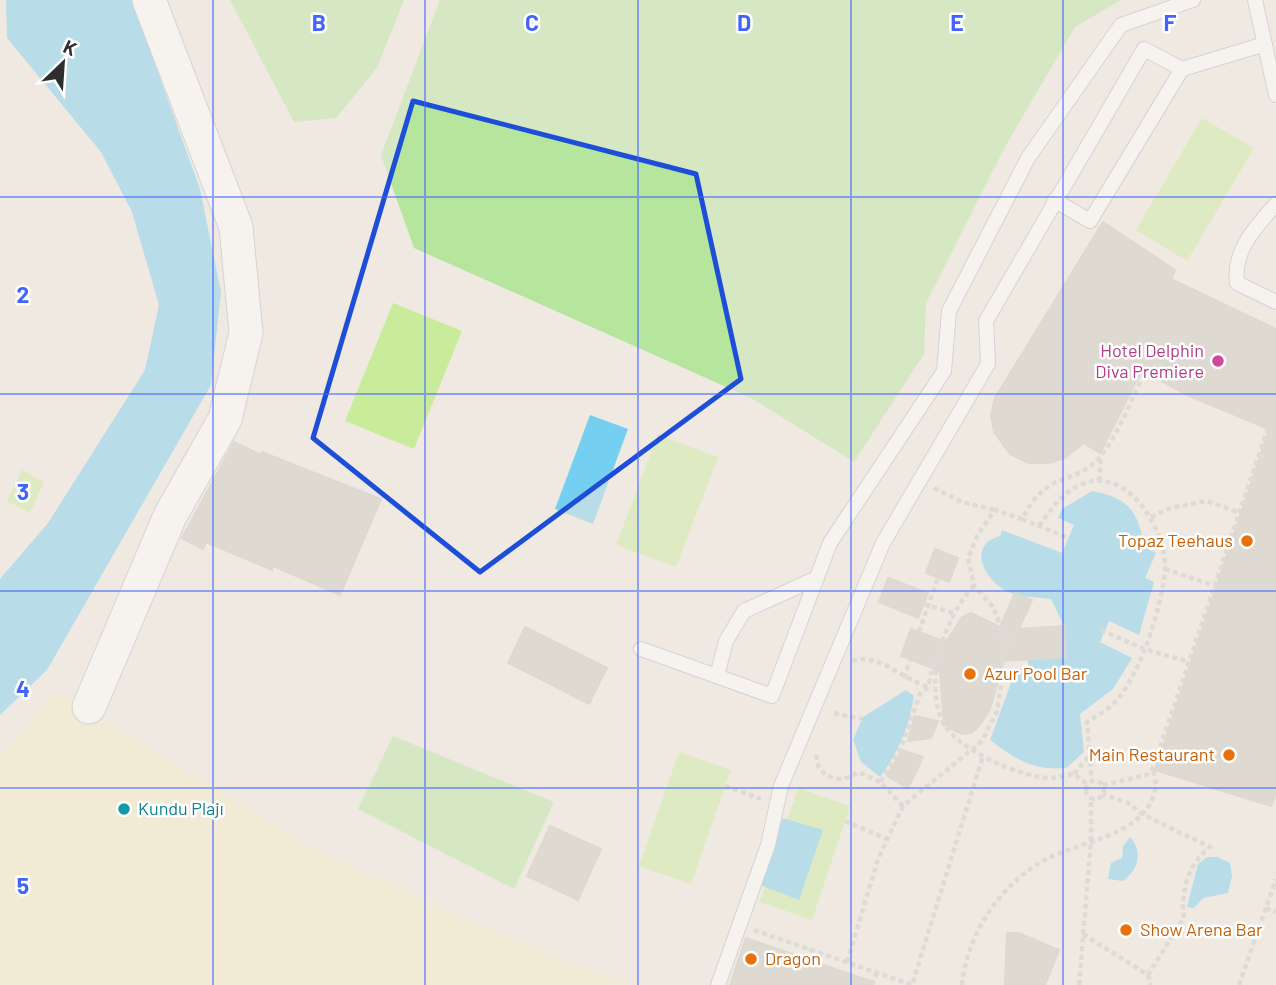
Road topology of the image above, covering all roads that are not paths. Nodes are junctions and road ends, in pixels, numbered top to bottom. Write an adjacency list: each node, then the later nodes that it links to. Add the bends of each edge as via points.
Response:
1 (149, 0): 13 (street, via 236,227 246,333 225,419 170,516)
2 (1193, 0): 10 (lane, via 1121,25 1028,158 949,311 944,371 830,543)
3 (1255, 0): 4 (lane)
4 (1265, 44): 5 (lane); 6 (lane)
5 (1182, 69): 7 (lane, via 1144,49); 7 (lane, via 1090,221)
6 (1276, 95)
7 (1054, 200): 14 (lane, via 986,321 988,364 883,543 781,786 768,845)
8 (1276, 204): 9 (lane, via 1241,248 1235,267 1237,283)
9 (1276, 302)
10 (817, 579): 12 (lane, via 744,611 726,640); 12 (lane, via 772,696)
11 (640, 649): 12 (lane)
12 (717, 676)
13 (89, 707)
14 (718, 985)

